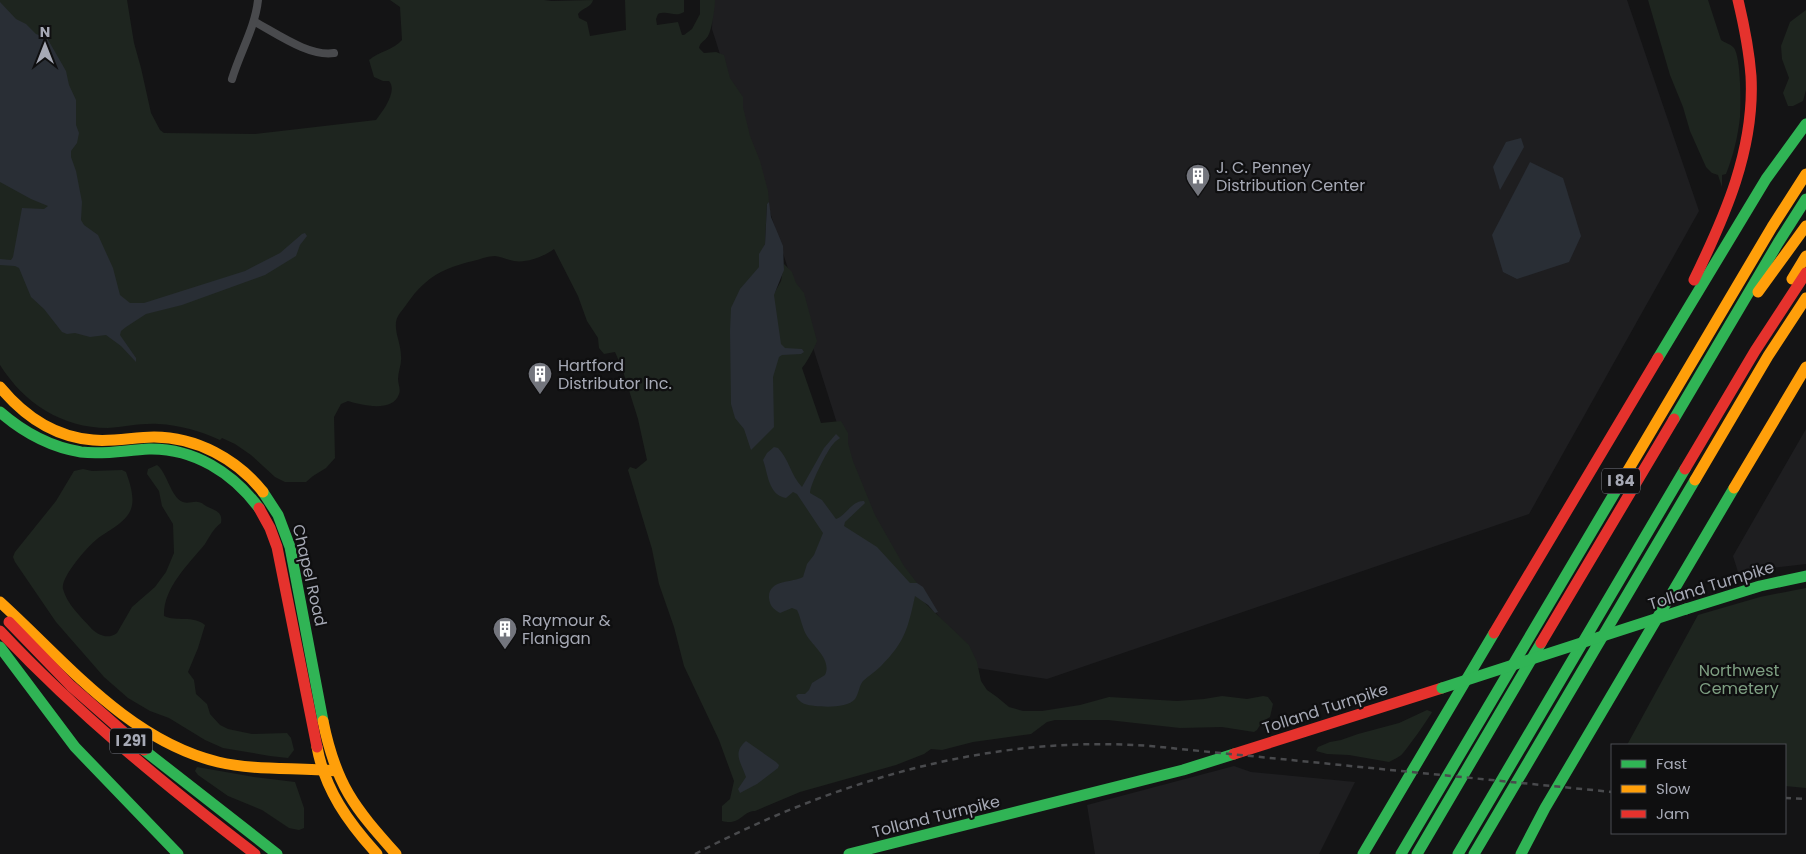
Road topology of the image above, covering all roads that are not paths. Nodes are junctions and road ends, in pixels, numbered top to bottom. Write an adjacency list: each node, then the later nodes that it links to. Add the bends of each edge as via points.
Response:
1 (258, 0): 3 (street)
2 (1738, 0): 15 (main road, via 1752,85 1743,161 1716,236)
3 (255, 22): 4 (street, via 314,52); 5 (street)
4 (334, 54)
5 (232, 79)
6 (1806, 124): 15 (main road, via 1749,205)
7 (1806, 174): 38 (main road, I 84)
8 (1806, 199): 16 (main road)
9 (1806, 226): 16 (main road, via 1716,357)
10 (1806, 256): 13 (main road, via 1762,332)
11 (1806, 273): 13 (main road)
12 (1806, 298): 41 (main road, via 1768,356)
13 (1755, 351): 40 (main road)
14 (1806, 367): 42 (main road, via 1545,808)
15 (1648, 373): 37 (main road)
16 (1700, 374): 39 (main road)
17 (0, 387): 18 (main road, Chapel Road)
18 (12, 402): 19 (street); 20 (main road, Chapel Road, via 31,418 70,436 106,441 170,438 218,454 245,472 264,492 279,517)
19 (0, 411): 21 (main road, Chapel Road, via 30,434 70,449 102,453 160,450 211,464 254,500 269,525)
20 (290, 550): 21 (main road); 26 (main road, Chapel Road)
21 (278, 552): 27 (main road, Chapel Road)
22 (1806, 576): 36 (main road, Tolland Turnpike, bridge, via 1760,586 1686,609 1183,770)
23 (0, 602): 29 (main road, via 110,704 168,743 203,758 237,766)
24 (0, 612): 33 (main road, I 291, via 110,722)
25 (0, 631): 32 (main road, I 291, via 61,695 113,742)
26 (309, 644): 27 (main road); 30 (main road, Chapel Road)
27 (297, 646): 29 (main road, Chapel Road)
28 (0, 647): 31 (main road, via 75,748)
29 (321, 770): 30 (main road); 34 (main road, Chapel Road, via 341,811)
30 (336, 771): 35 (main road, Chapel Road, via 358,811)
31 (178, 854)
32 (255, 854)
33 (276, 854)
34 (377, 854)
35 (396, 854)
36 (849, 854)
37 (1363, 854)
38 (1401, 854)
39 (1417, 854)
40 (1458, 854)
41 (1474, 854)
42 (1521, 854)

